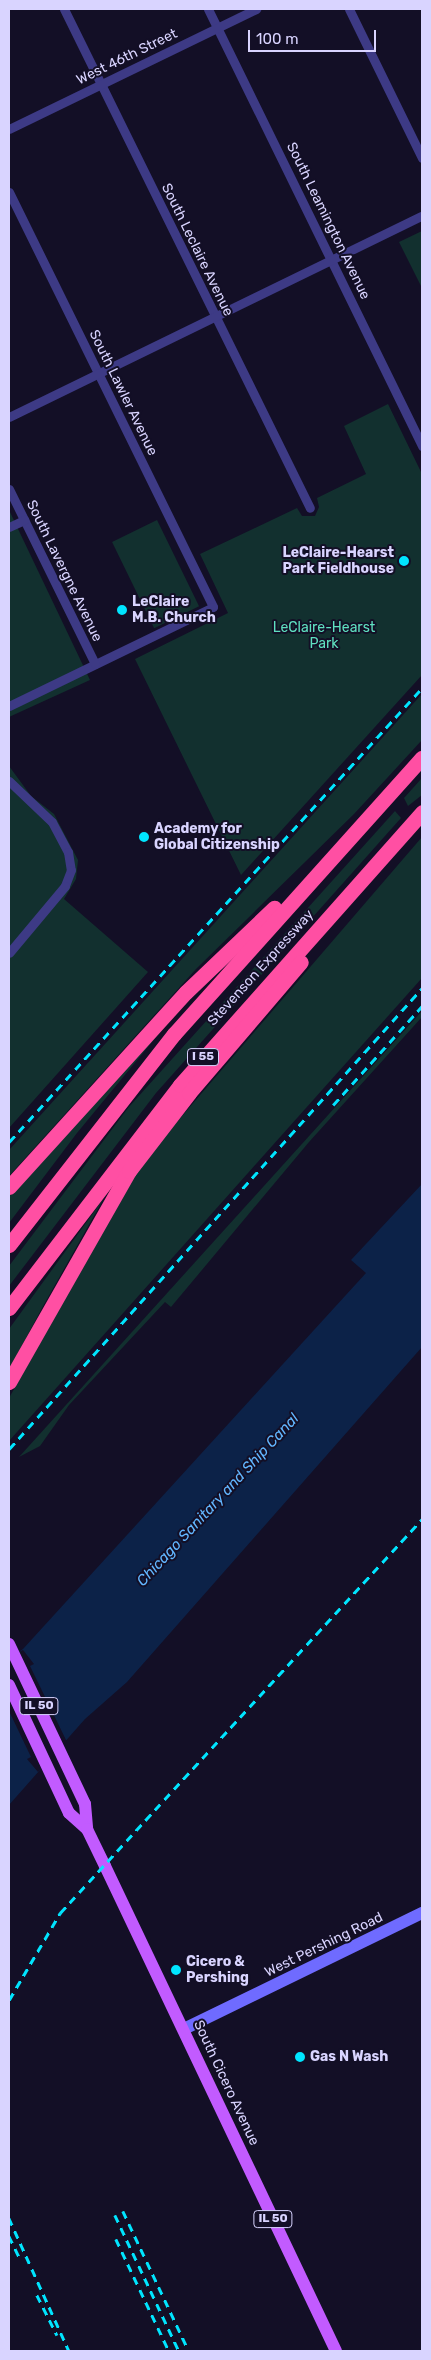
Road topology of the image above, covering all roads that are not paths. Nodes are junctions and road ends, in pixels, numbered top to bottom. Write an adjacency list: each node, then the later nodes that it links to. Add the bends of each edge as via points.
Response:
1 (64, 9): 6 (street, South Leclaire Avenue)
2 (208, 9): 5 (street, South Leamington Avenue)
3 (256, 9): 5 (street, West 46th Street)
4 (349, 9): 8 (street)
5 (218, 28): 6 (street, West 46th Street); 11 (street, South Leamington Avenue)
6 (101, 84): 7 (street, West 46th Street); 12 (street, South Leclaire Avenue)
7 (9, 129)
8 (422, 158)
9 (9, 192): 13 (street, South Lawler Avenue)
10 (422, 216): 11 (street)
11 (331, 261): 12 (street); 15 (street, South Leamington Avenue)
12 (214, 317): 13 (street); 17 (street, South Leclaire Avenue)
13 (98, 374): 14 (street); 20 (street, South Lawler Avenue, via 213,607)
14 (9, 417)
15 (422, 446)
16 (9, 489): 18 (street, South Lavergne Avenue)
17 (308, 505)
18 (24, 520): 19 (street); 20 (street, South Lavergne Avenue)
19 (9, 527)
20 (95, 664): 21 (street)
21 (9, 706)
22 (422, 758): 25 (highway, I 55)
23 (9, 780): 27 (street, via 52,822 64,841 71,870 65,886)
24 (418, 817): 26 (highway, Stevenson Expressway / I 55)
25 (338, 850): 28 (highway, via 186,992); 29 (highway, Stevenson Expressway / I 55, via 143,1071)
26 (372, 868): 30 (highway, Stevenson Expressway / I 55, via 136,1137); 31 (highway, via 329,930 189,1092 129,1171)
27 (9, 953)
28 (9, 1186)
29 (9, 1244)
30 (9, 1308)
31 (9, 1382)
32 (11, 1649): 34 (main road, South Cicero Avenue / IL 50, via 85,1804)
33 (9, 1684): 34 (main road, South Cicero Avenue / IL 50, via 70,1812)
34 (87, 1829): 36 (main road, South Cicero Avenue / IL 50)
35 (422, 1913): 36 (main road, West Pershing Road)
36 (184, 2030): 37 (main road, South Cicero Avenue / IL 50)
37 (336, 2351)

